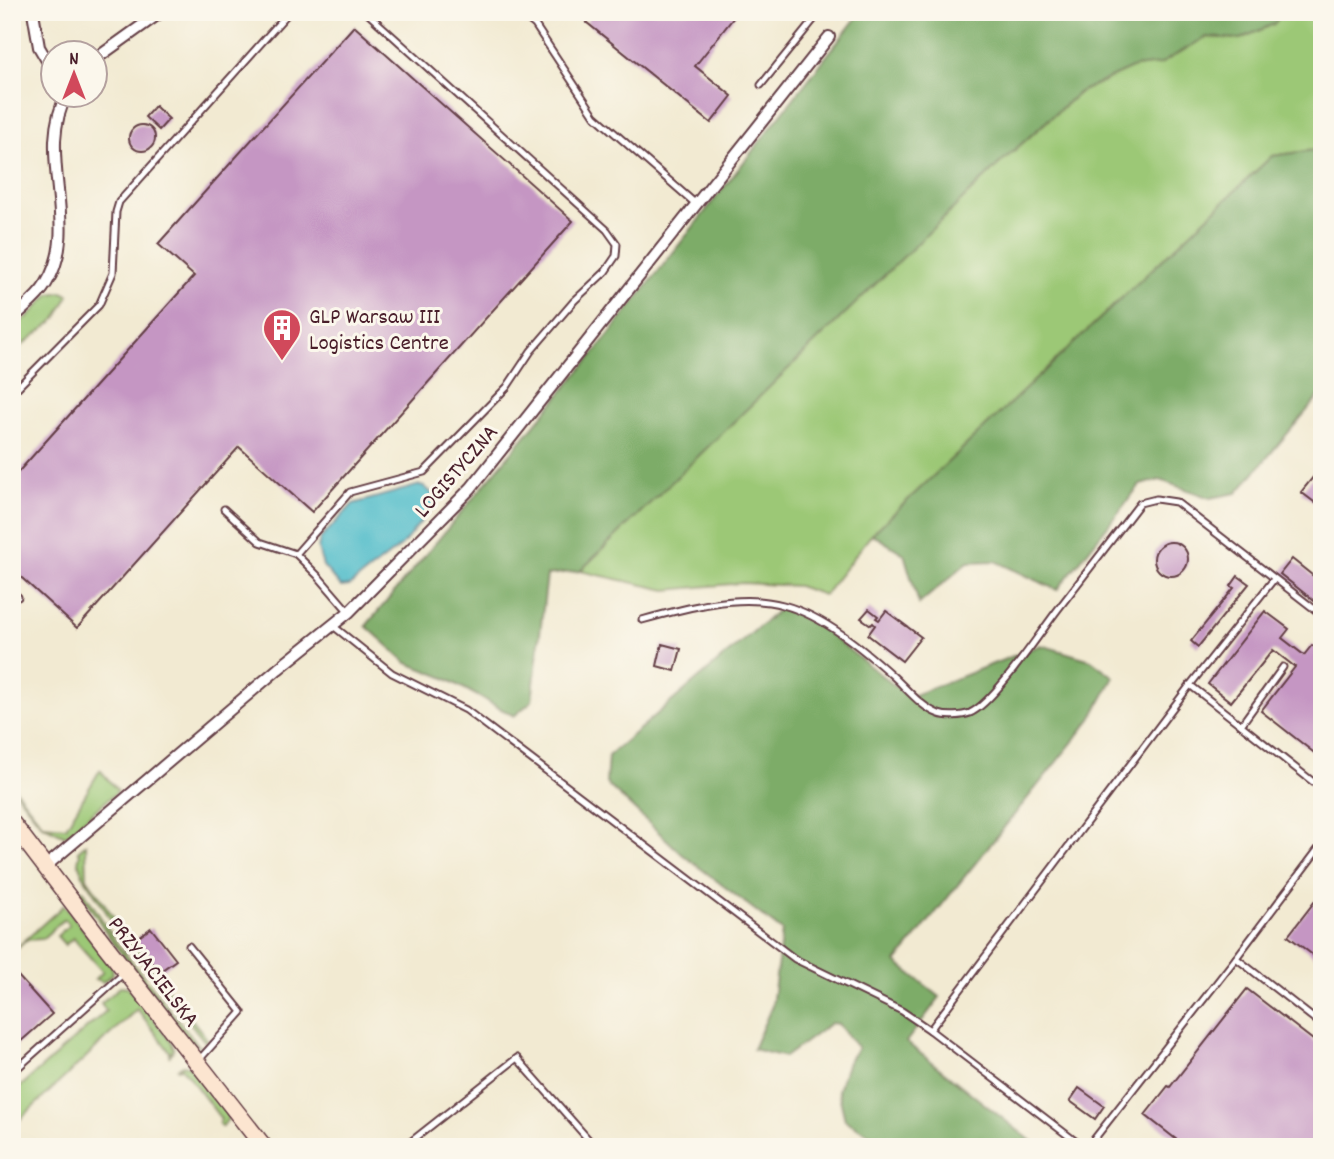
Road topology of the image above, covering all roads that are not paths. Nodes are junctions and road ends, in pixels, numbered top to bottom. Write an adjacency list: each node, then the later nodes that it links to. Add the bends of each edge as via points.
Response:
1 (33, 12): 8 (street)
2 (160, 12): 9 (street)
3 (289, 12): 14 (lane, via 119,202 113,274 99,305)
4 (366, 12): 16 (lane, via 607,230 617,244 616,256 531,351 507,387 424,472 350,492)
5 (519, 12): 12 (lane, via 535,25 595,116)
6 (820, 12): 10 (lane)
7 (830, 37): 12 (street, LOGISTYCZNA)
8 (38, 41)
9 (108, 50)
10 (761, 85)
11 (62, 108): 13 (street, via 53,148 59,250 46,284)
12 (697, 205): 20 (street, LOGISTYCZNA, via 471,488)
13 (13, 318)
14 (12, 393)
15 (224, 509): 16 (lane, via 260,542)
16 (296, 554): 20 (lane)
17 (1273, 579): 21 (lane); 22 (lane, via 1175,502 1156,499 1140,503 1001,685 972,712 957,715 939,714 823,623 785,605 732,602); 25 (lane)
18 (12, 592): 19 (lane)
19 (18, 597)
20 (349, 612): 23 (street, LOGISTYCZNA)
21 (1322, 615)
22 (642, 620)
23 (332, 625): 30 (street, LOGISTYCZNA); 35 (lane, via 392,673 466,710 795,959 902,1010)
24 (1283, 667): 26 (lane)
25 (1190, 684): 26 (lane); 35 (lane)
26 (1241, 725): 27 (lane)
27 (1322, 789)
28 (12, 822): 30 (street, PRZYJACIELSKA)
29 (1322, 844): 32 (lane)
30 (46, 866): 33 (street, PRZYJACIELSKA)
31 (189, 946): 36 (lane, via 242,1012)
32 (1236, 958): 34 (lane); 41 (lane)
33 (126, 971): 36 (street, PRZYJACIELSKA); 37 (lane)
34 (1322, 1025)
35 (930, 1030): 41 (lane)
36 (197, 1062): 38 (street, PRZYJACIELSKA)
37 (12, 1073)
38 (264, 1147)
39 (404, 1147): 40 (lane, via 517,1058)
40 (595, 1147)
41 (1085, 1147)

